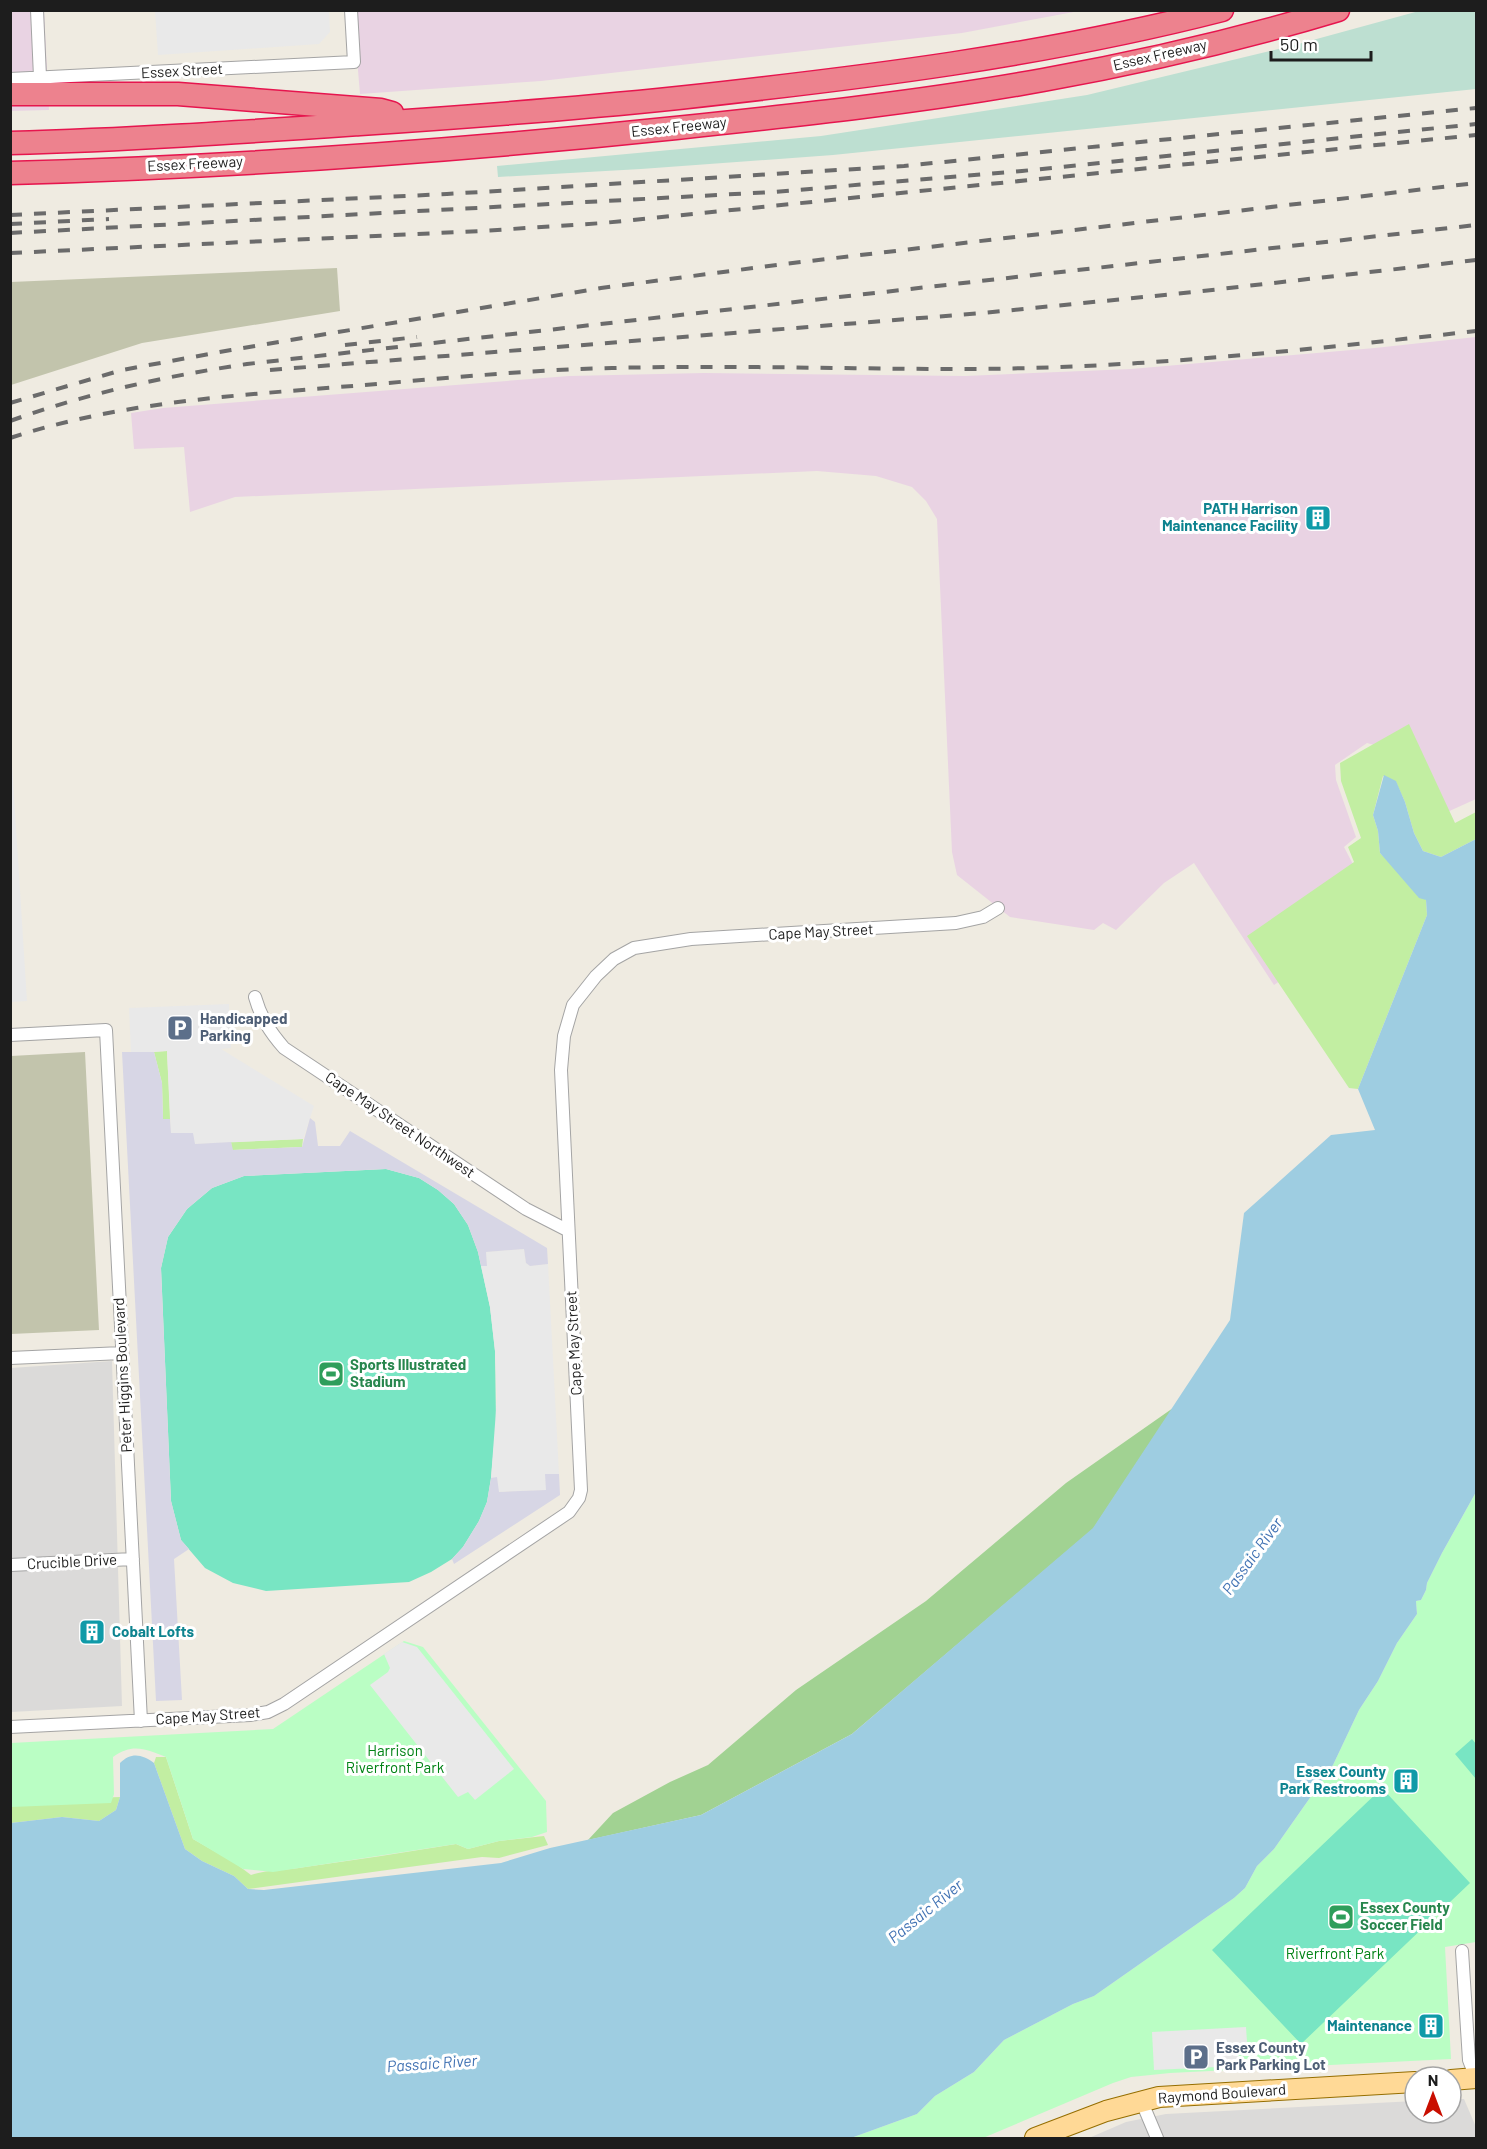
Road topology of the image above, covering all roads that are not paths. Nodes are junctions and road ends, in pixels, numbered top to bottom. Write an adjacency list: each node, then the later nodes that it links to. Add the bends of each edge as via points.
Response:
1 (37, 10): 5 (street)
2 (351, 10): 5 (street, Essex Street, via 354,62)
3 (1222, 10): 8 (highway, Essex Freeway, via 1052,48 870,76)
4 (1338, 10): 10 (highway, Essex Freeway, via 1188,50 1091,70 852,109 418,151)
5 (40, 77): 6 (street, Essex Street)
6 (10, 79)
7 (10, 94): 8 (highway, via 219,96 381,110)
8 (423, 120): 9 (highway, Essex Freeway)
9 (10, 143)
10 (10, 173)
11 (998, 908): 14 (street, Cape May Street, via 983,917 956,923 691,939 634,948 614,959 573,1005 564,1036 561,1070)
12 (255, 998): 14 (street, Cape May Street Northwest, via 268,1031 284,1048 526,1209)
13 (10, 1035): 15 (street, Peter Higgins Boulevard, via 106,1030)
14 (567, 1230): 19 (street, Cape May Street, via 581,1490 575,1506 276,1708 250,1715)
15 (122, 1353): 16 (street); 17 (street, Peter Higgins Boulevard)
16 (10, 1358)
17 (133, 1558): 18 (street, Crucible Drive); 19 (street, Peter Higgins Boulevard)
18 (10, 1565)
19 (141, 1720): 20 (street, Cape May Street)
20 (10, 1727)
21 (1462, 1951): 22 (street, via 1469,2060)
22 (1476, 2078)
23 (1403, 2083): 24 (main road, Raymond Boulevard)
24 (1141, 2100): 25 (main road, Raymond Boulevard); 26 (street)
25 (1035, 2139)
26 (1156, 2139)

